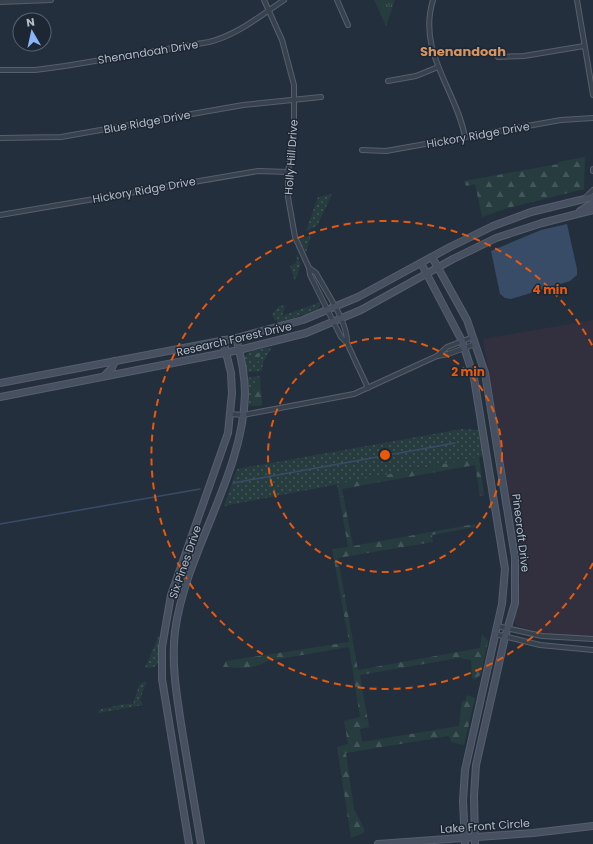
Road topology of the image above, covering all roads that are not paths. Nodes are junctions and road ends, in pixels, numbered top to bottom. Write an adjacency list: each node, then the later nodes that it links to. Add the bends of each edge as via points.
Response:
1 (50, 0): 7 (street)
2 (264, 0): 8 (street, Holly Hill Drive)
3 (284, 0): 8 (street, Shenandoah Drive)
4 (337, 0): 9 (street)
5 (433, 0): 12 (street, via 428,26)
6 (577, 0): 10 (street)
7 (0, 2)
8 (269, 11): 13 (street, Shenandoah Drive, via 240,30 209,42 65,66 35,70); 17 (street, Holly Hill Drive, via 285,50 294,86)
9 (348, 25)
10 (584, 46): 11 (street, via 535,55); 15 (street)
11 (498, 57)
12 (438, 67): 14 (street, via 416,76); 19 (street, via 457,107)
13 (0, 70)
14 (388, 81)
15 (593, 95)
16 (321, 97): 17 (street, Blue Ridge Drive)
17 (293, 99): 20 (street, Blue Ridge Drive, via 243,105 61,137); 22 (street, Holly Hill Drive, via 294,134)
18 (593, 118): 19 (street, Hickory Ridge Drive, via 561,120)
19 (465, 137): 21 (street, Hickory Ridge Drive, via 386,151)
20 (0, 138)
21 (362, 150)
22 (288, 172): 29 (street, Hickory Ridge Drive, via 258,171); 32 (street, Holly Hill Drive, via 288,197 293,225 298,246)
23 (593, 190): 25 (street)
24 (593, 196): 25 (street, Research Forest Drive)
25 (583, 199): 30 (street, Research Forest Drive, via 511,219)
26 (593, 203): 28 (street)
27 (593, 210): 28 (street, Research Forest Drive)
28 (575, 214): 33 (street, Research Forest Drive, via 496,238)
29 (0, 215)
30 (432, 257): 31 (street, Research Forest Drive); 33 (street, Pinecroft Drive)
31 (421, 263): 34 (street, Pinecroft Drive); 35 (street, Research Forest Drive)
32 (309, 268): 35 (street, Holly Hill Drive, via 316,273); 36 (street, Holly Hill Drive)
33 (439, 268): 34 (street, Research Forest Drive); 39 (street, Pinecroft Drive)
34 (426, 275): 37 (street, Research Forest Drive); 42 (street, Pinecroft Drive)
35 (335, 308): 36 (street, Research Forest Drive); 37 (street, Holly Hill Drive)
36 (328, 311): 38 (street, Holly Hill Drive); 40 (street, Research Forest Drive)
37 (341, 319): 38 (street, Research Forest Drive); 43 (street, Holly Hill Drive, via 348,334)
38 (334, 322): 43 (street, Holly Hill Drive, via 341,337); 46 (street, Research Forest Drive, via 288,338)
39 (473, 336): 42 (street); 44 (street, Pinecroft Drive)
40 (236, 338): 41 (street, Research Forest Drive); 46 (street, Six Pines Drive)
41 (223, 340): 47 (street, Six Pines Drive); 49 (street, Research Forest Drive)
42 (462, 340): 45 (street, Pinecroft Drive); 48 (street, via 447,347)
43 (348, 343): 52 (street)
44 (475, 344): 45 (street); 61 (street, Pinecroft Drive, via 485,373 515,548 516,594)
45 (464, 348): 48 (street); 60 (street, Pinecroft Drive, via 474,378 503,551 504,586)
46 (239, 350): 47 (street, Research Forest Drive); 55 (street, Six Pines Drive, via 244,382)
47 (226, 353): 50 (street, Research Forest Drive); 54 (street, Six Pines Drive, via 232,393)
48 (437, 356): 52 (street)
49 (115, 361): 50 (street); 51 (street, Research Forest Drive)
50 (104, 376): 53 (street, Research Forest Drive)
51 (0, 383)
52 (368, 388): 55 (street, via 339,397)
53 (0, 396)
54 (230, 414): 55 (street); 56 (street, Six Pines Drive, via 228,433)
55 (243, 415): 57 (street, Six Pines Drive, via 234,456)
56 (201, 510): 57 (street); 58 (street, Six Pines Drive)
57 (212, 514): 59 (street, Six Pines Drive)
58 (174, 585): 59 (street); 69 (street, Six Pines Drive, via 163,632 162,679)
59 (185, 588): 70 (street, Six Pines Drive, via 175,632 173,669)
60 (497, 626): 61 (street); 62 (street, Pinecroft Drive)
61 (508, 628): 63 (street, Pinecroft Drive); 64 (street, via 542,636)
62 (495, 634): 63 (street); 67 (street, Pinecroft Drive, via 465,770)
63 (505, 637): 65 (street, via 540,645); 68 (street, Pinecroft Drive, via 476,765)
64 (593, 639)
65 (593, 650)
66 (593, 826): 68 (street, Lake Front Circle)
67 (465, 841): 68 (street, Lake Front Circle); 71 (street, Lake Front Circle)
68 (475, 841)
69 (189, 844)
70 (201, 844)
71 (378, 844)

